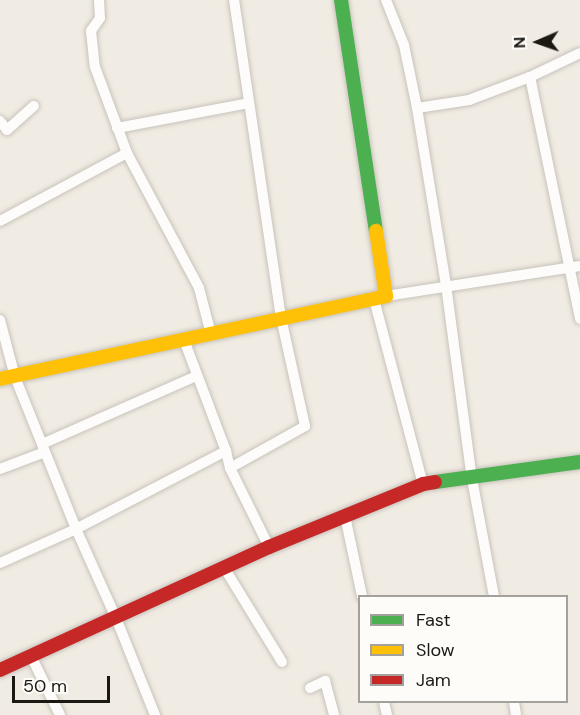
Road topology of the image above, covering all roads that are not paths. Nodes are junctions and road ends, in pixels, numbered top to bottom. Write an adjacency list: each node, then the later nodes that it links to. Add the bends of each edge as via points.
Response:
1 (99, 0): 11 (street, via 100,18 91,31 95,67)
2 (234, 0): 7 (street)
3 (341, 0): 16 (street)
4 (386, 0): 9 (street, via 404,45)
5 (580, 53): 6 (street)
6 (530, 77): 9 (street, via 469,100); 14 (street)
7 (249, 103): 11 (street); 17 (street)
8 (34, 106): 10 (street, via 7,130)
9 (417, 108): 15 (street)
10 (0, 121)
11 (117, 128): 12 (street)
12 (127, 153): 13 (street); 20 (street, via 199,288)
13 (0, 222)
14 (575, 267): 15 (street); 18 (street)
15 (446, 285): 16 (street); 30 (street)
16 (380, 297): 17 (street); 31 (street)
17 (281, 318): 20 (street); 28 (street, via 305,426)
18 (580, 319)
19 (0, 320): 23 (street)
20 (211, 334): 21 (street)
21 (184, 340): 22 (street); 23 (street)
22 (196, 376): 25 (street); 26 (street)
23 (15, 377): 24 (street); 25 (street)
24 (0, 380)
25 (44, 448): 29 (street); 33 (street)
26 (226, 451): 28 (street); 33 (street)
27 (580, 462): 30 (street)
28 (230, 468): 34 (street)
29 (0, 469)
30 (472, 479): 31 (street); 38 (street)
31 (423, 484): 32 (street)
32 (345, 516): 34 (street); 37 (street)
33 (76, 529): 35 (street); 39 (street)
34 (269, 548): 36 (street)
35 (0, 563)
36 (225, 569): 39 (street); 41 (street)
37 (362, 595)
38 (494, 595)
39 (116, 618): 40 (street); 45 (street)
40 (31, 656): 42 (street); 44 (street)
41 (282, 662)
42 (0, 670)
43 (310, 688): 46 (street, via 325,681)
44 (60, 715)
45 (155, 715)
46 (334, 715)

